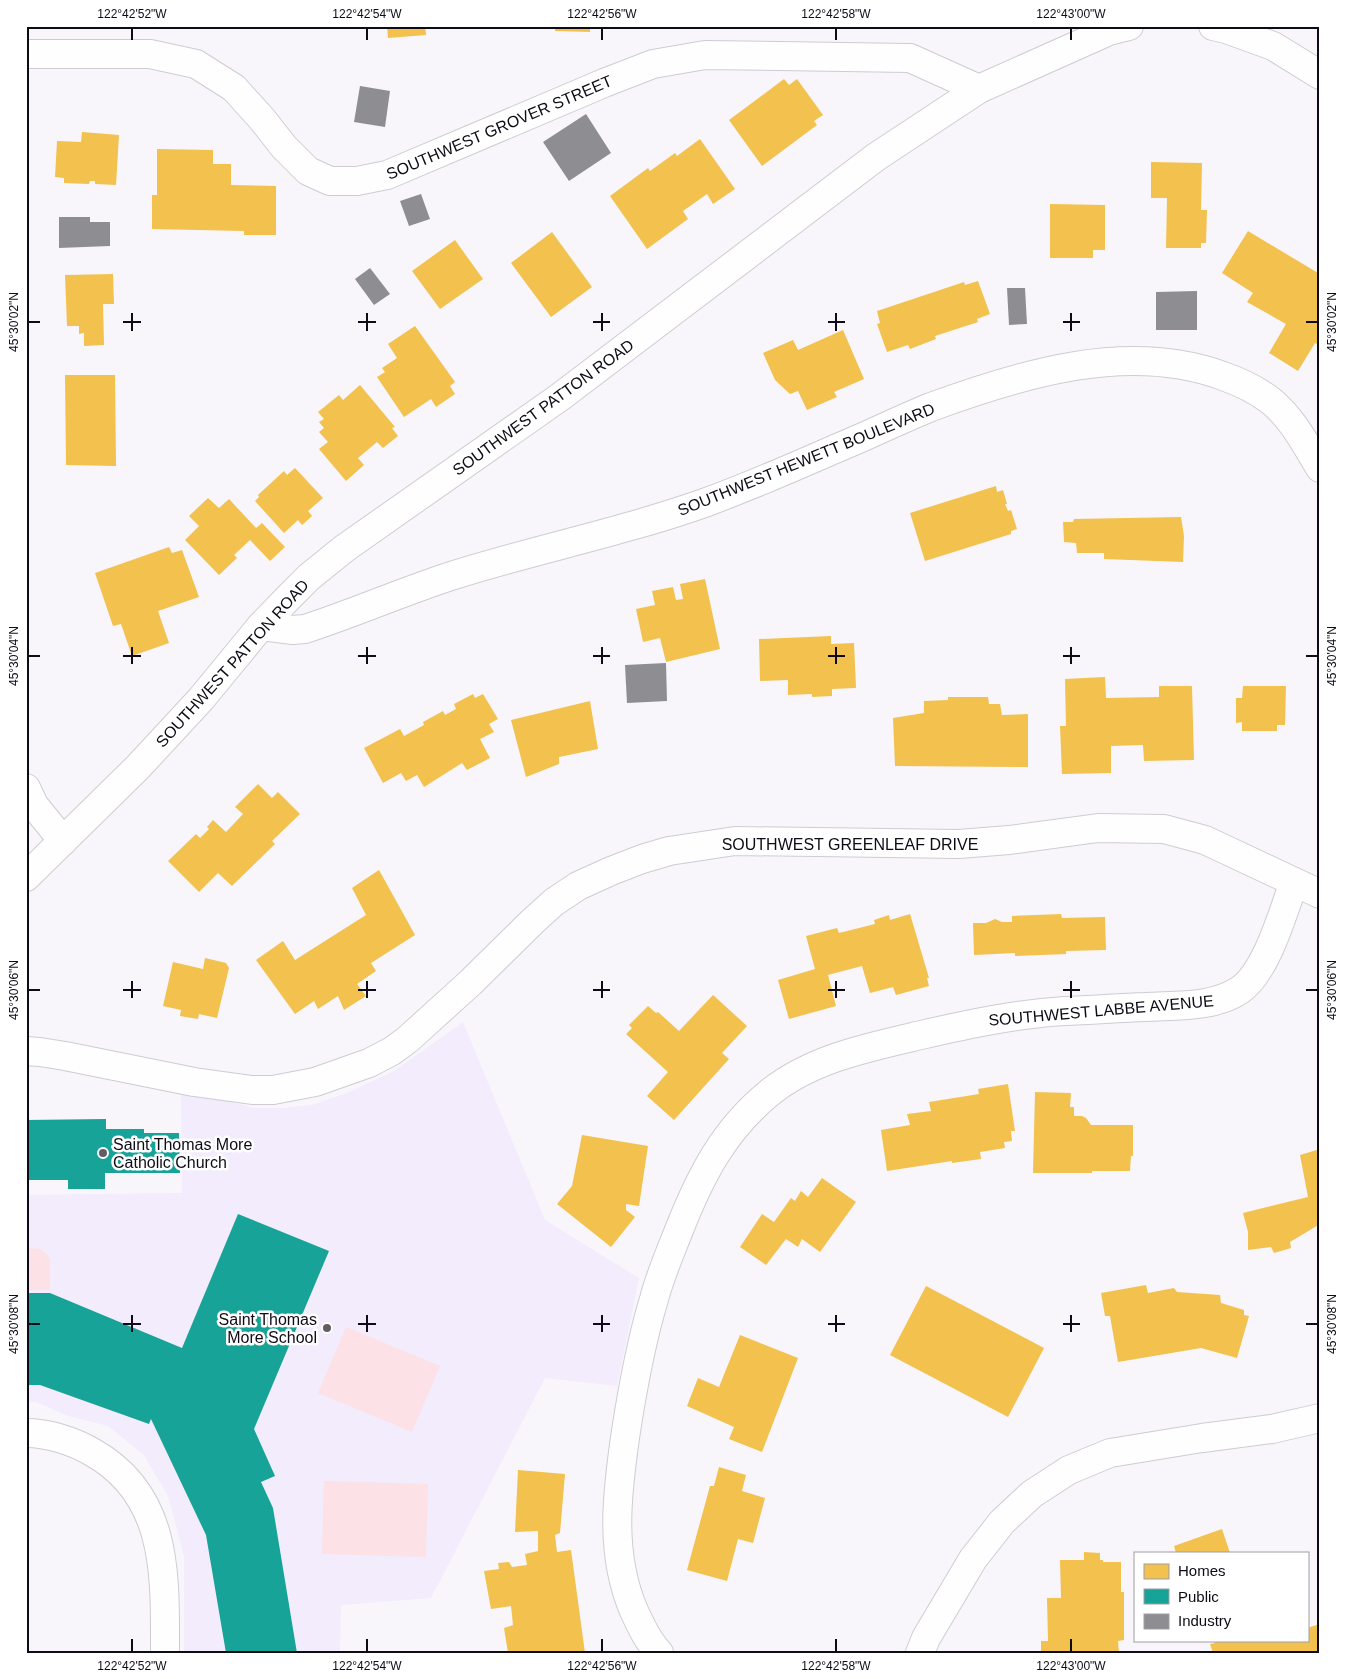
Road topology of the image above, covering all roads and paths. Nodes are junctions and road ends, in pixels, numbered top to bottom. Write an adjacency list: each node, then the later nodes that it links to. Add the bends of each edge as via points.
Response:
1 (1129, 26): 5 (street, SOUTHWEST PATTON ROAD, via 1109,31)
2 (1213, 26): 4 (street, via 1273,46)
3 (26, 54): 5 (street, SOUTHWEST GROVER STREET, via 150,54 196,64 234,88 308,171 330,181 357,181 387,175 653,64 705,55 910,58)
4 (1320, 75)
5 (979, 89): 7 (street, SOUTHWEST PATTON ROAD, via 876,157 560,397 345,548 309,577)
6 (1320, 468): 7 (street, SOUTHWEST HEWETT BOULEVARD, via 1287,417 1253,389 1208,370 1184,365 1099,363 1044,372 929,408 750,485 683,510 451,576 305,629)
7 (261, 626): 9 (street, SOUTHWEST PATTON ROAD, via 201,699)
8 (26, 788): 9 (street, via 34,805)
9 (63, 841): 10 (street, SOUTHWEST PATTON ROAD)
10 (26, 877)
11 (1294, 882): 12 (street, SOUTHWEST GREENLEAF DRIVE); 13 (street, SOUTHWEST GREENLEAF DRIVE, via 1205,840 1164,829 1098,828 960,844 735,841 669,851 578,886 554,902 407,1040 369,1063 315,1082 272,1090 252,1090); 17 (street, SOUTHWEST LABBE AVENUE, via 1274,937 1256,972 1243,988 1225,998 1209,1002 1010,1016 880,1044 794,1075 770,1092 734,1127 704,1171 654,1297 641,1350 621,1467 617,1542 621,1574 642,1629)
12 (1320, 894)
13 (26, 1051)
14 (1320, 1418): 18 (street, via 1272,1429 1110,1453 1069,1470 1032,1494 1002,1522 972,1558)
15 (26, 1433): 16 (street, via 57,1438 92,1451 106,1459 142,1498 158,1539 164,1586)
16 (165, 1653)
17 (659, 1653)
18 (920, 1653)

